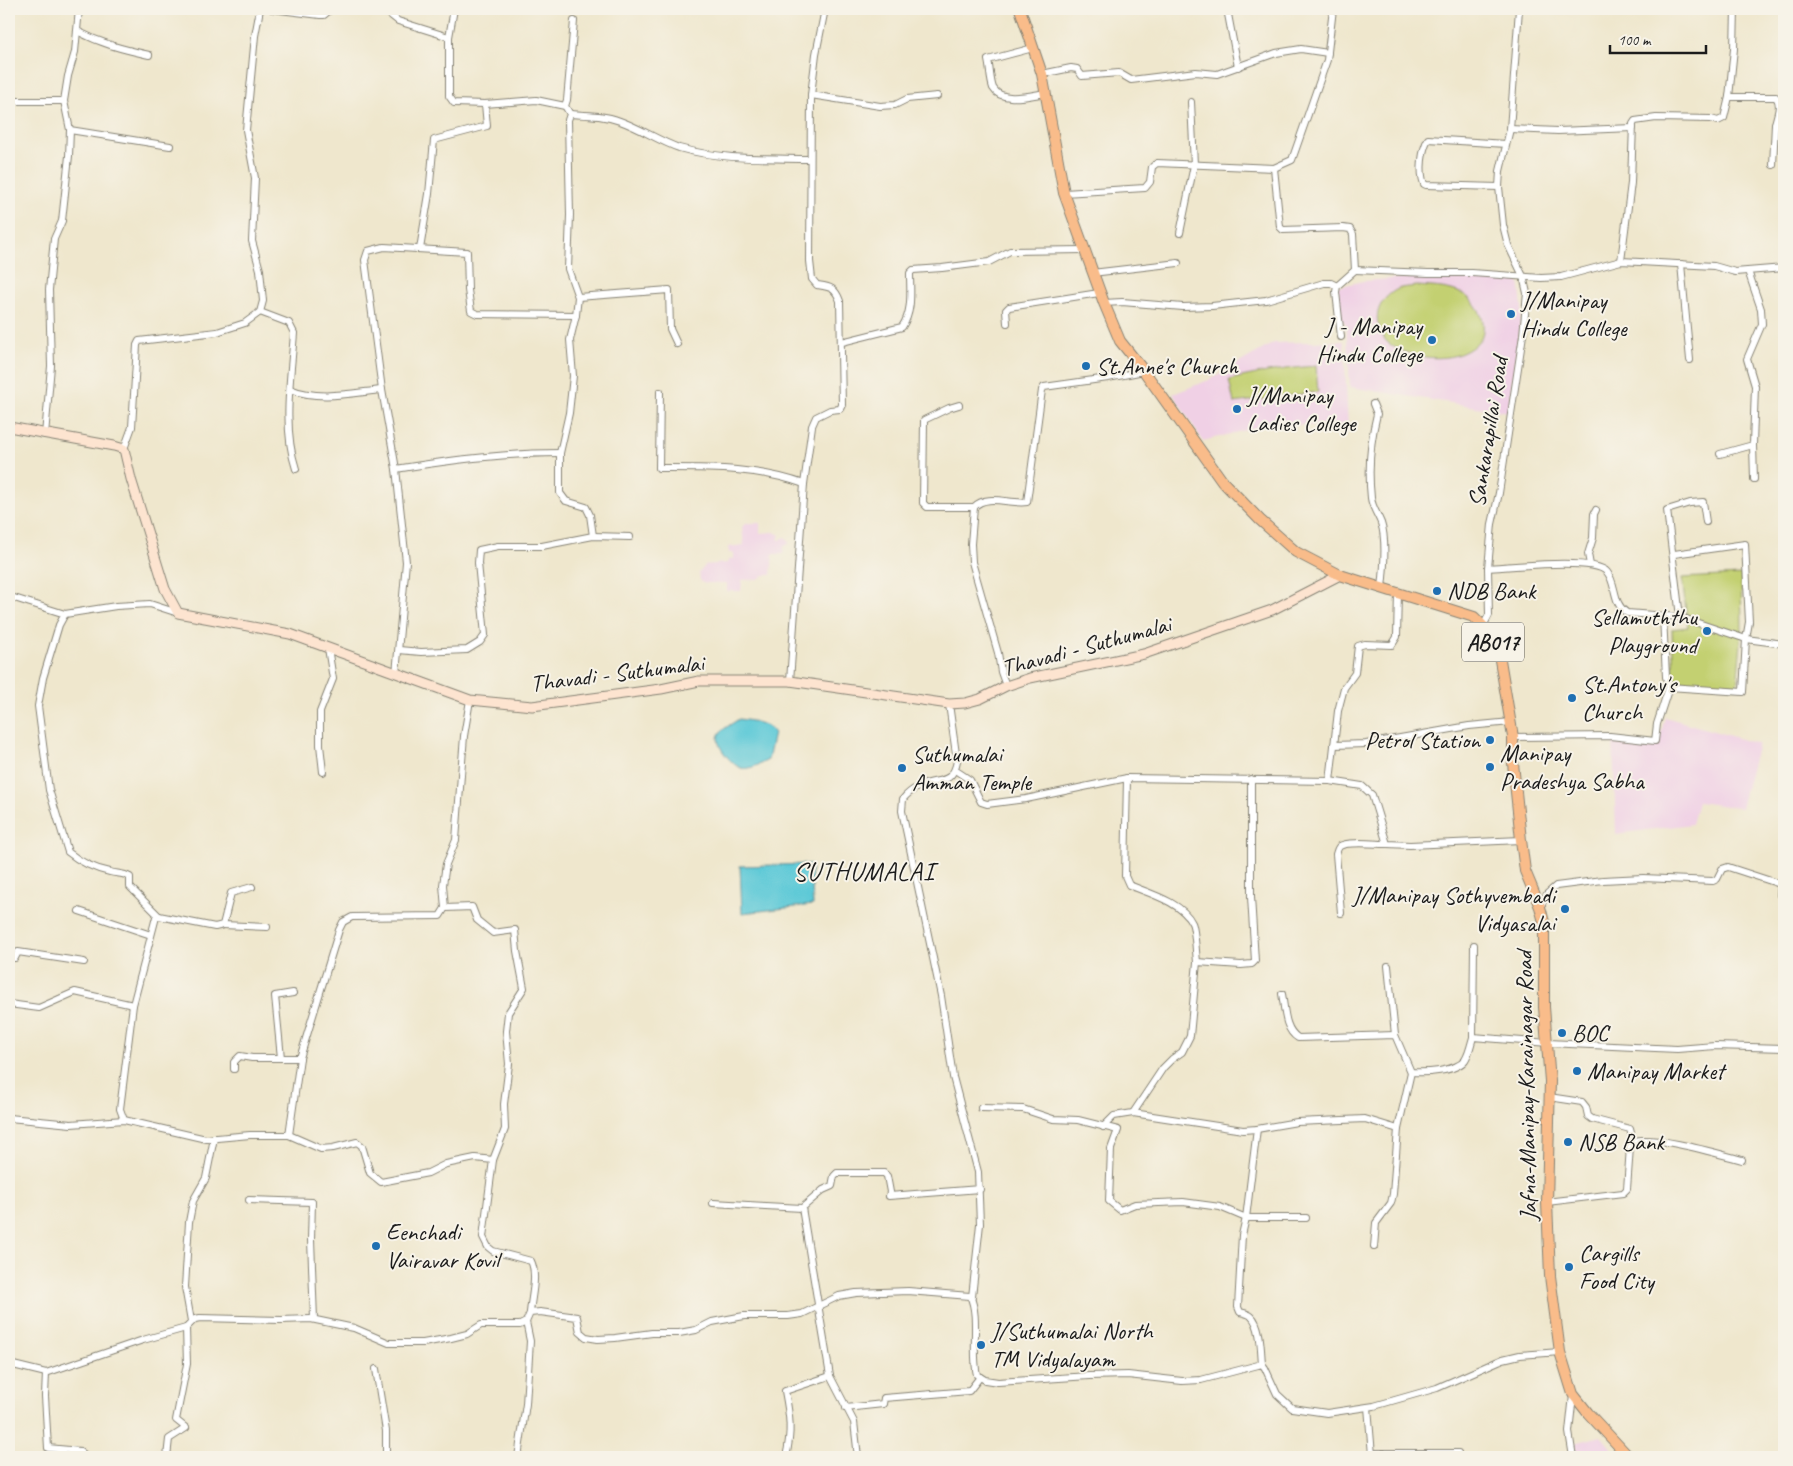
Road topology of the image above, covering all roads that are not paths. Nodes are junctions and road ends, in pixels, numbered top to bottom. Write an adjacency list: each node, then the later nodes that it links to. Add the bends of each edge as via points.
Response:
1 (78, 9): 14 (street)
2 (260, 9): 59 (street, via 246,130 255,178 252,241 260,270 263,301)
3 (272, 9): 4 (street, via 320,16)
4 (331, 9)
5 (383, 9): 15 (street, via 398,21)
6 (454, 9): 15 (street)
7 (825, 9): 22 (street)
8 (1020, 9): 16 (main road, Jafna-Manipay-Karainagar Road / AB017)
9 (1227, 9): 19 (street)
10 (1332, 9): 17 (street)
11 (1519, 9): 33 (street, Sankarapillai Road)
12 (1735, 9): 24 (street)
13 (574, 21): 29 (street)
14 (78, 31): 18 (street, via 100,43); 26 (street)
15 (449, 36): 28 (street, via 449,96 454,103)
16 (1034, 48): 20 (main road, Jafna-Manipay-Karainagar Road / AB017); 21 (street, via 988,60 992,86 1005,97)
17 (1328, 53): 19 (street, via 1293,50); 41 (street, via 1292,160)
18 (149, 55)
19 (1238, 68): 20 (street, via 1217,74 1196,72 1131,80 1119,73 1082,76 1077,69 1071,68)
20 (1042, 74): 21 (main road, Jafna-Manipay-Karainagar Road / AB017)
21 (1046, 93): 43 (main road, Jafna-Manipay-Karainagar Road / AB017)
22 (811, 95): 23 (street, via 880,106 895,106 907,99); 38 (street)
23 (937, 96)
24 (1729, 97): 31 (street, via 1776,97 1779,107); 34 (street, via 1722,121 1656,118 1635,121)
25 (9, 101): 26 (street)
26 (64, 102): 35 (street)
27 (1191, 102): 39 (street)
28 (485, 104): 29 (street, via 536,100); 45 (street, via 487,126 434,140)
29 (565, 106): 30 (street)
30 (570, 114): 38 (street, via 619,121 678,147 707,154); 57 (street, via 568,269)
31 (1775, 124): 32 (street); 40 (street)
32 (1784, 125)
33 (1510, 128): 34 (street, via 1558,131); 36 (street, Sankarapillai Road)
34 (1633, 128): 47 (street, via 1631,184)
35 (70, 130): 37 (street); 73 (street, via 66,192 62,221 54,240 49,290 51,366)
36 (1506, 144): 42 (street, Sankarapillai Road); 42 (street, via 1428,138 1422,162 1422,179 1426,185)
37 (170, 146)
38 (810, 159): 63 (street, via 812,278 817,285 837,291)
39 (1194, 165): 41 (street); 43 (street, via 1157,164 1152,167 1150,182 1145,188); 44 (street)
40 (1773, 165)
41 (1274, 168): 51 (street, via 1280,227 1286,231 1350,229 1354,236)
42 (1499, 187): 54 (street, Sankarapillai Road, via 1508,245)
43 (1064, 193): 46 (main road, Jafna-Manipay-Karainagar Road / AB017)
44 (1180, 233)
45 (420, 249): 60 (street, via 467,252 471,311 477,314); 68 (street, via 384,247 368,251 365,260)
46 (1084, 250): 53 (main road, Jafna-Manipay-Karainagar Road / AB017); 63 (street, via 1010,251 989,262 913,270 910,273 908,318 902,327)
47 (1621, 262): 49 (street); 54 (street, via 1561,277)
48 (1178, 264): 53 (street)
49 (1681, 264): 52 (street); 65 (street)
50 (1784, 268): 52 (street)
51 (1355, 270): 54 (street); 55 (street)
52 (1748, 271): 74 (street, via 1761,309 1762,324 1747,359 1755,386)
53 (1092, 272): 56 (main road, Jafna-Manipay-Karainagar Road / AB017)
54 (1523, 276): 89 (street, Sankarapillai Road, via 1527,293 1523,335 1492,524)
55 (1337, 286): 58 (street, via 1324,283 1266,300 1212,306); 62 (street)
56 (1099, 293): 58 (main road, Jafna-Manipay-Karainagar Road / AB017); 61 (street, via 1009,307 1006,310)
57 (578, 297): 60 (street); 64 (street, via 669,290 670,329)
58 (1104, 303): 66 (main road, Jafna-Manipay-Karainagar Road / AB017, via 1120,341)
59 (260, 312): 67 (street, via 289,323 293,329); 75 (street, via 245,323 217,332 139,341 132,427)
60 (576, 315): 76 (street, via 570,340 573,376 569,413)
61 (1007, 323)
62 (1341, 337)
63 (842, 342): 81 (street, via 842,405 840,409 816,417)
64 (677, 344)
65 (1690, 360)
66 (1144, 371): 82 (street, via 1044,387 1027,502 990,500); 90 (main road, Jafna-Manipay-Karainagar Road / AB017, via 1229,488 1296,552)
67 (290, 389): 68 (street, via 303,395); 78 (street, via 288,433)
68 (382, 390): 79 (street)
69 (660, 392): 81 (street, via 660,468 721,468 787,477)
70 (1373, 404): 91 (street, via 1378,414 1370,459 1371,501 1382,524 1385,564)
71 (959, 405): 82 (street, via 924,420 923,503 927,507)
72 (9, 427): 73 (main road)
73 (45, 435): 75 (main road)
74 (1753, 445): 77 (street); 80 (street)
75 (124, 449): 94 (main road, via 165,589)
76 (560, 453): 79 (street, via 522,453); 85 (street, via 560,493 566,501 586,507)
77 (1720, 454)
78 (296, 469)
79 (396, 470): 102 (street, via 406,562)
80 (1754, 479)
81 (804, 484): 104 (street)
82 (974, 507): 105 (street, via 972,562)
83 (1596, 510): 88 (street, via 1588,554)
84 (1706, 522): 87 (street, via 1703,502 1690,502 1668,510)
85 (593, 536): 86 (street); 102 (street, via 542,546 498,546 479,550 485,635 480,642 467,650)
86 (630, 537)
87 (1674, 554): 97 (street); 99 (street, via 1745,544 1750,622)
88 (1590, 565): 89 (street); 96 (street, via 1606,571 1621,610)
89 (1488, 568): 98 (street, Sankarapillai Road, via 1489,615)
90 (1340, 575): 91 (main road, Jafna-Manipay-Karainagar Road / AB017); 105 (main road, Thavadi - Suthumalai, via 1272,610 1144,654)
91 (1382, 588): 92 (main road, Jafna-Manipay-Karainagar Road / AB017)
92 (1398, 592): 98 (main road, Jafna-Manipay-Karainagar Road / AB017, via 1474,617); 111 (street, via 1397,637 1392,644 1358,646 1355,673 1344,688 1338,711)
93 (9, 598): 95 (street)
94 (178, 613): 95 (street, via 150,604); 101 (main road, Thavadi - Suthumalai, via 290,634)
95 (65, 614): 125 (street, via 43,678 38,706 49,790 68,852 93,866 130,877 130,887)
96 (1663, 616): 97 (street); 106 (street)
97 (1680, 617): 99 (street)
98 (1483, 626): 109 (main road, Jafna-Manipay-Karainagar Road / AB017, via 1489,632 1500,660)
99 (1746, 639): 100 (street); 106 (street, via 1743,692)
100 (1784, 644)
101 (328, 648): 103 (main road, Thavadi - Suthumalai); 113 (street, via 333,679 320,712)
102 (398, 650): 103 (street)
103 (396, 674): 107 (main road, Thavadi - Suthumalai)
104 (790, 682): 107 (main road, Thavadi - Suthumalai, via 699,681 532,706); 108 (main road, Thavadi - Suthumalai)
105 (1006, 686): 108 (main road, Thavadi - Suthumalai, via 980,699)
106 (1669, 687): 110 (street, via 1654,741 1610,736)
107 (470, 700): 122 (street, via 456,840 446,864 443,885)
108 (949, 704): 112 (street, via 957,761)
109 (1511, 722): 110 (main road, Jafna-Manipay-Karainagar Road / AB017); 111 (street, via 1366,744)
110 (1513, 737): 117 (main road, Jafna-Manipay-Karainagar Road / AB017)
111 (1334, 745): 116 (street)
112 (955, 770): 114 (street, via 970,780 981,802 987,804); 159 (street, via 948,779 919,786 909,793 903,799 902,811 941,996 953,1077 970,1134)
113 (323, 772)
114 (1127, 778): 115 (street); 132 (street, via 1125,876 1129,885 1164,899 1180,909 1192,923)
115 (1251, 779): 116 (street); 132 (street, via 1251,897 1255,960 1252,964 1241,965)
116 (1330, 781): 118 (street, via 1362,786 1372,796)
117 (1520, 840): 118 (street); 121 (main road, Jafna-Manipay-Karainagar Road / AB017, via 1525,871)
118 (1387, 844): 124 (street, via 1340,846 1336,854)
119 (252, 887): 126 (street, via 231,893)
120 (1784, 898): 121 (street, via 1780,895 1782,885 1728,867 1712,881 1633,879 1556,886)
121 (1540, 907): 140 (main road, Jafna-Manipay-Karainagar Road / AB017, via 1544,922 1544,1007)
122 (445, 908): 143 (street, via 440,916 352,917 343,922); 157 (street, via 472,908 477,920 494,933 515,930 524,988 508,1013 505,1129)
123 (78, 911): 128 (street)
124 (1341, 912)
125 (159, 916): 126 (street, via 215,927); 128 (street)
126 (223, 925): 127 (street)
127 (267, 927)
128 (151, 935): 137 (street)
129 (1474, 944): 139 (street)
130 (9, 958): 131 (street, via 15,958 18,952)
131 (84, 962)
132 (1197, 962): 148 (street, via 1190,1036 1182,1052 1163,1068)
133 (1388, 966): 138 (street)
134 (293, 993): 142 (street, via 275,996)
135 (1282, 994): 138 (street, via 1288,1028 1298,1038)
136 (9, 1004): 137 (street, via 39,1008 76,992)
137 (133, 1005): 150 (street, via 120,1109)
138 (1395, 1034): 145 (street)
139 (1473, 1037): 140 (street); 145 (street, via 1464,1060 1454,1068)
140 (1548, 1043): 141 (street, via 1677,1049 1715,1046); 146 (main road, Jafna-Manipay-Karainagar Road / AB017)
141 (1784, 1048)
142 (281, 1058): 143 (street); 144 (street, via 240,1056 234,1062)
143 (300, 1058): 154 (street)
144 (234, 1069)
145 (1411, 1072): 152 (street)
146 (1549, 1097): 156 (street, via 1582,1102 1588,1116 1630,1130); 161 (main road, Jafna-Manipay-Karainagar Road / AB017)
147 (981, 1108): 151 (street, via 1023,1108 1053,1118)
148 (1133, 1113): 151 (street, via 1114,1116); 153 (street, via 1244,1130)
149 (9, 1118): 150 (street, via 70,1124)
150 (124, 1120): 155 (street, via 206,1139)
151 (1103, 1127): 164 (street, via 1118,1130 1111,1149 1109,1201 1120,1210 1135,1204 1183,1202 1220,1207)
152 (1398, 1128): 153 (street, via 1365,1119 1297,1122); 166 (street, via 1393,1194 1391,1203 1376,1223)
153 (1257, 1129): 164 (street)
154 (289, 1136): 155 (street); 157 (street, via 321,1149 357,1142 362,1146 370,1173 381,1182 428,1173 446,1164 475,1158)
155 (214, 1138): 171 (street, via 206,1178 193,1201 189,1222 185,1287)
156 (1633, 1141): 158 (street, via 1643,1139 1697,1148); 161 (street, via 1627,1189 1623,1193)
157 (494, 1160): 169 (street, via 483,1237 493,1251 531,1262)
158 (1742, 1160)
159 (980, 1189): 163 (street, via 889,1196 884,1173 837,1173 832,1186); 167 (street, via 980,1224)
160 (249, 1200): 170 (street, via 312,1202)
161 (1547, 1202): 174 (main road, Jafna-Manipay-Karainagar Road / AB017, via 1550,1276)
162 (713, 1204): 163 (street)
163 (802, 1208): 168 (street)
164 (1246, 1218): 165 (street); 176 (street, via 1238,1307 1240,1312 1255,1321)
165 (1306, 1218)
166 (1374, 1247)
167 (972, 1297): 168 (street, via 908,1291 856,1293 839,1296); 180 (street, via 974,1364)
168 (818, 1307): 169 (street, via 788,1316 727,1318 680,1333 598,1339 580,1332 577,1317); 179 (street)
169 (530, 1313): 172 (street)
170 (314, 1319): 171 (street, via 200,1318); 172 (street, via 354,1328 389,1343 423,1343 466,1334 481,1325 520,1325)
171 (191, 1321): 173 (street)
172 (526, 1322): 189 (street, via 530,1341 526,1404)
173 (186, 1328): 178 (street); 187 (street, via 186,1364 176,1420 186,1428 169,1439)
174 (1560, 1352): 181 (main road, Jafna-Manipay-Karainagar Road / AB017); 182 (street, via 1520,1354 1437,1388)
175 (9, 1364): 178 (street)
176 (1262, 1364): 180 (street, via 1191,1381 1128,1375 998,1382); 182 (street, via 1277,1394 1292,1408 1327,1413)
177 (376, 1369): 188 (street, via 386,1431)
178 (46, 1373): 186 (street, via 48,1448 80,1451)
179 (830, 1376): 183 (street); 190 (street, via 785,1391 791,1420)
180 (980, 1377): 183 (street, via 969,1391 884,1398 883,1404)
181 (1573, 1394): 192 (street, via 1569,1432); 193 (main road, Jafna-Manipay-Karainagar Road / AB017)
182 (1368, 1406): 185 (street)
183 (846, 1408): 191 (street, via 854,1422)
184 (1458, 1453): 185 (street)
185 (1372, 1455)
186 (87, 1457)
187 (167, 1457)
188 (386, 1457)
189 (518, 1457)
190 (786, 1457)
191 (858, 1457)
192 (1573, 1457)
193 (1629, 1457)

